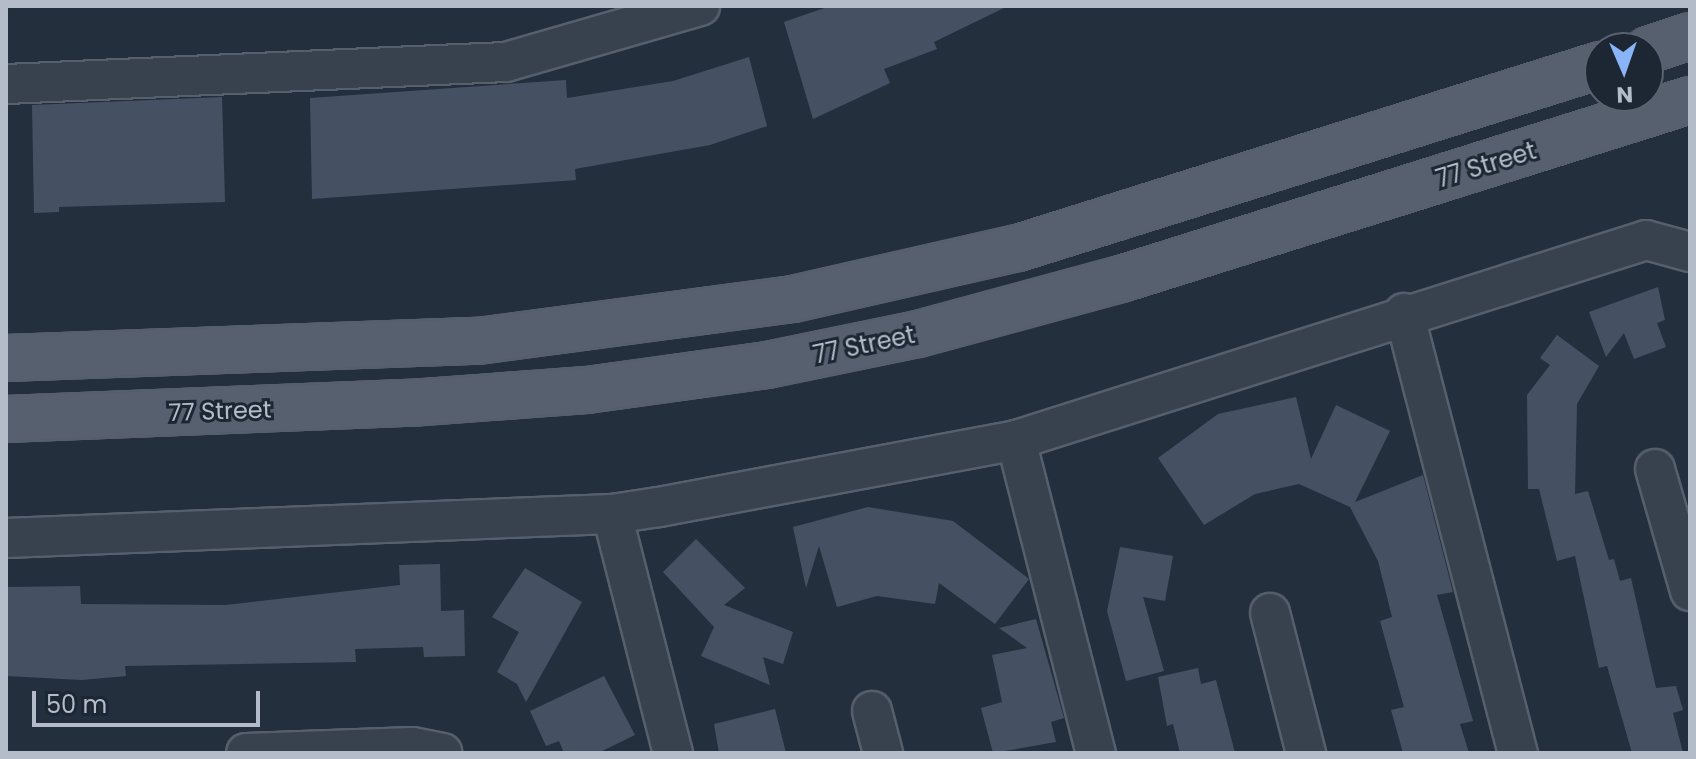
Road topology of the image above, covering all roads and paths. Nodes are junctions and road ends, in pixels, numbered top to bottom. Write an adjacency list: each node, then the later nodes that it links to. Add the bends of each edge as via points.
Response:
1 (700, 6): 5 (street, via 506,62)
2 (1690, 36): 3 (main road)
3 (1664, 45)
4 (1584, 70): 11 (main road, via 1018,248 793,299 478,341)
5 (6, 84)
6 (1690, 100): 7 (main road, 77 Street)
7 (1583, 135): 8 (main road); 12 (main road, 77 Street, via 1024,307 767,365 587,390 425,402)
8 (1690, 135)
9 (1690, 252): 10 (street, via 1646,240)
10 (1404, 313): 13 (street); 26 (street)
11 (6, 358)
12 (6, 419)
13 (1016, 440): 15 (street); 24 (street)
14 (1655, 469): 17 (street)
15 (612, 514): 16 (street); 22 (street)
16 (6, 538)
17 (1690, 591)
18 (1270, 613): 25 (street)
19 (872, 711): 23 (street)
20 (246, 753): 21 (street, via 412,747)
21 (442, 753)
22 (673, 753)
23 (883, 753)
24 (1096, 753)
25 (1306, 753)
26 (1518, 753)

